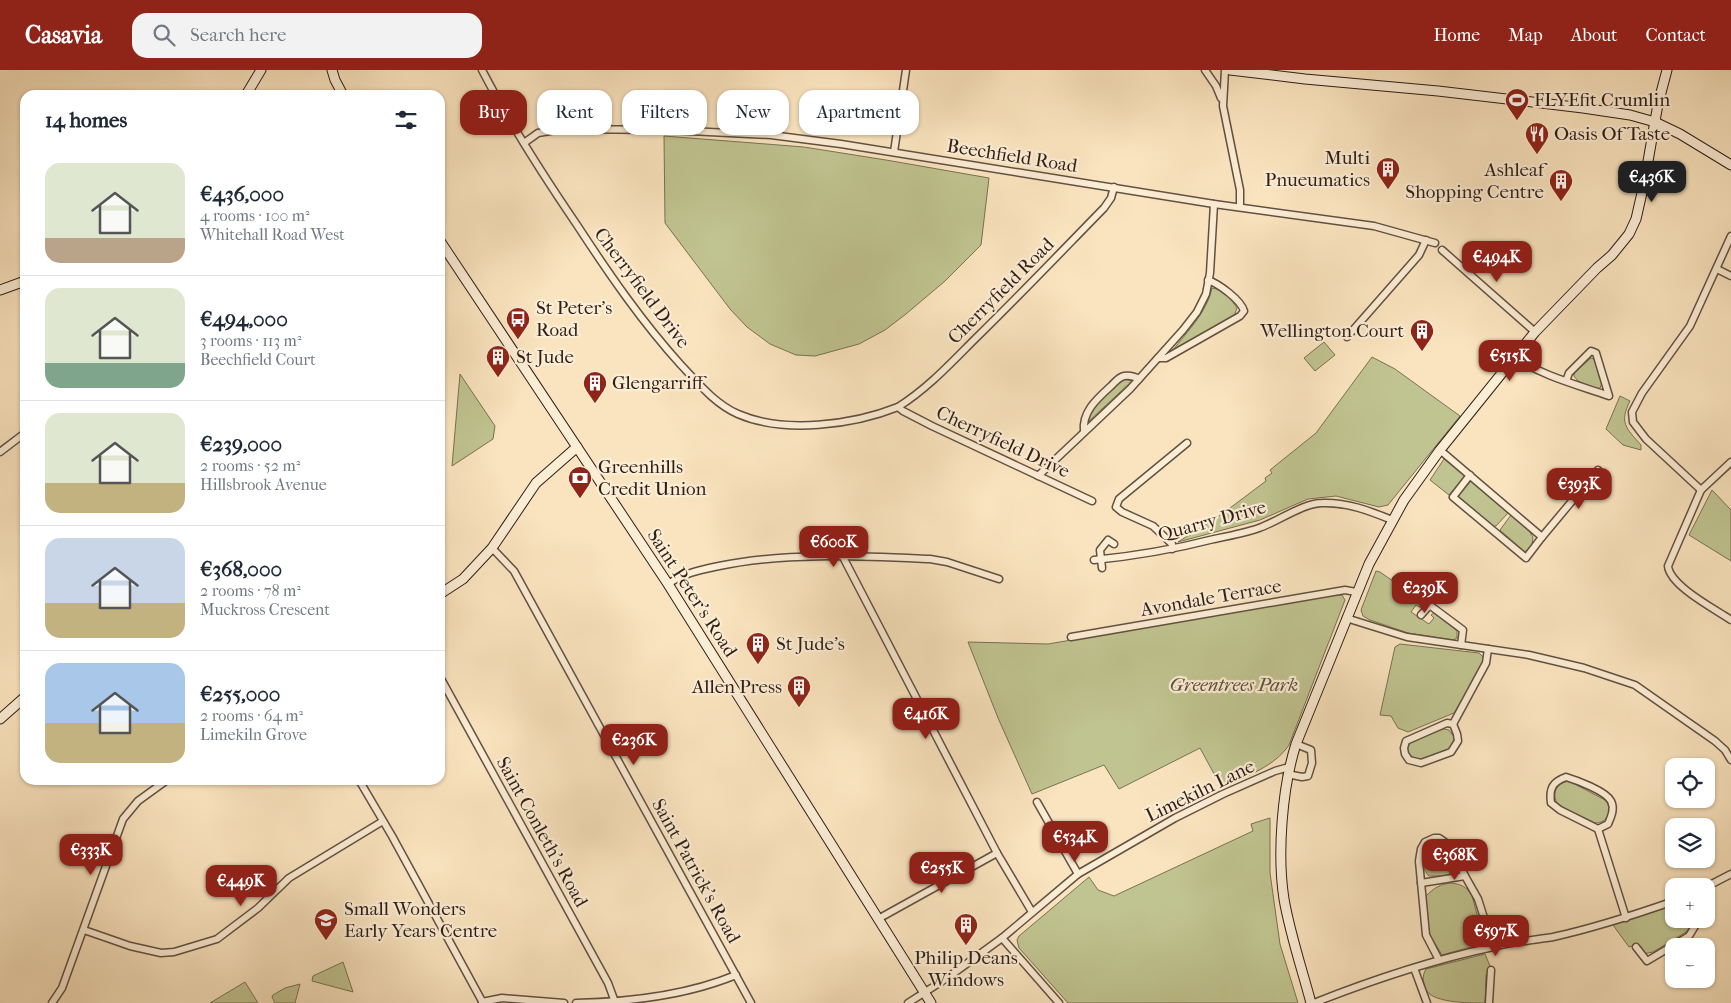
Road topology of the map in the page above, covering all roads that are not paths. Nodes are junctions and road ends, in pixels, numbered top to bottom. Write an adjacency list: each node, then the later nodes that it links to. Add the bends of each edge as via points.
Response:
1 (255, 70): 13 (main road)
2 (262, 70): 14 (main road)
3 (326, 70): 12 (main road)
4 (332, 70): 12 (main road)
5 (482, 70): 18 (street, Cherryfield Drive)
6 (906, 70): 19 (street)
7 (1205, 70): 16 (street, via 1216,86)
8 (1225, 70): 16 (street)
9 (1230, 70): 11 (main road)
10 (1667, 70): 17 (main road)
11 (1255, 72): 17 (main road, via 1583,108)
12 (335, 80): 15 (main road)
13 (249, 90)
14 (249, 90)
15 (340, 90)
16 (1223, 106): 23 (street, via 1240,190)
17 (1655, 122): 20 (main road); 34 (main road, via 1644,184 1630,234)
18 (524, 143): 19 (street, Beechfield Road, via 538,133 562,129 669,130 771,135); 40 (street, Cherryfield Drive, via 631,304 702,388 722,404 755,419 808,425 842,423)
19 (894, 152): 21 (street, Beechfield Road)
20 (1731, 165)
21 (1114, 187): 22 (street, Beechfield Road); 40 (street, Cherryfield Road, via 1104,208 1030,285 941,372)
22 (1214, 204): 23 (street, Beechfield Road); 31 (street)
23 (1240, 206): 25 (street, Beechfield Road, via 1374,226)
24 (1731, 236): 29 (street)
25 (1426, 240): 26 (street, Beechfield Road); 35 (street, via 1419,255)
26 (1436, 243)
27 (445, 249): 44 (main road, Saint Peter's Road)
28 (1442, 250): 34 (street)
29 (1717, 269): 30 (street); 51 (street, via 1690,326 1632,412 1633,422 1646,439)
30 (1731, 276)
31 (1208, 280): 37 (street, via 1206,294 1197,312); 37 (street, via 1235,299 1244,311 1166,358)
32 (20, 284): 33 (main road)
33 (0, 290)
34 (1535, 332): 36 (main road)
35 (1347, 337)
36 (1515, 357): 39 (street); 45 (main road)
37 (1158, 358): 38 (street)
38 (1139, 379): 41 (street); 41 (street, via 1121,377 1096,400 1086,414)
39 (1566, 381): 39 (street, via 1569,373 1591,351 1596,353 1609,396)
40 (898, 407): 50 (street, Cherryfield Drive)
41 (1084, 431): 50 (street)
42 (20, 437): 46 (street)
43 (1187, 444): 57 (street, via 1119,499 1116,507 1153,526 1172,544)
44 (577, 447): 56 (main road, via 536,483); 63 (main road, Saint Peter's Road)
45 (1440, 450): 49 (street); 53 (main road)
46 (0, 452)
47 (1731, 462): 51 (street)
48 (1598, 470): 54 (street)
49 (1470, 475): 54 (street); 54 (street, via 1453,497 1526,558)
50 (1038, 476): 52 (street, Cherryfield Drive)
51 (1701, 490): 69 (street, via 1668,566 1669,571 1682,588)
52 (1092, 501)
53 (1392, 520): 57 (street, Quarry Drive, via 1345,504 1320,503 1259,528); 65 (main road)
54 (1542, 537)
55 (1114, 544): 59 (street, via 1108,540)
56 (492, 548): 64 (main road, via 463,579); 104 (street, Saint Patrick's Road, via 514,571)
57 (1172, 549): 59 (street, Quarry Drive)
58 (843, 557): 61 (street, via 930,559); 63 (street, via 783,557 729,564 686,573); 86 (street)
59 (1097, 560): 60 (street)
60 (1102, 568)
61 (999, 579)
62 (1396, 580): 66 (street)
63 (668, 584): 95 (main road, Saint Peter's Road)
64 (445, 591)
65 (1356, 592): 68 (main road); 70 (street, Avondale Terrace, via 1345,590)
66 (1430, 605): 67 (street); 71 (street, via 1463,630)
67 (1421, 616)
68 (1346, 618): 71 (street, via 1394,634); 77 (main road)
69 (1731, 620)
70 (1071, 637)
71 (1461, 645): 72 (street)
72 (1488, 649): 76 (street, via 1486,663); 78 (street, via 1584,668 1634,685)
73 (445, 686): 107 (street, Saint Conleth's Road, via 608,983)
74 (20, 701): 75 (main road)
75 (0, 719)
76 (1453, 724): 76 (street, via 1458,741 1451,752 1421,763 1409,760 1404,748 1406,741 1447,723)
77 (1296, 744): 80 (main road); 80 (street, Limekiln Lane, via 1311,750 1312,764 1308,776)
78 (1728, 748): 79 (street)
79 (1731, 760)
80 (1288, 771): 87 (street, Limekiln Lane, via 1275,771 1223,794); 115 (main road, via 1281,849 1282,877 1289,924)
81 (160, 785): 97 (street, via 138,801 123,820)
82 (362, 785): 84 (street)
83 (1037, 802): 87 (street)
84 (383, 821): 97 (street, via 289,878 258,908 210,942 174,952 161,952 130,946); 106 (street)
85 (1598, 829): 85 (street, via 1551,803 1550,792 1554,783 1566,777 1575,779 1611,801 1614,812 1608,824); 94 (street)
86 (997, 853): 93 (street); 95 (street)
87 (1078, 874): 93 (street, Limekiln Lane)
88 (1731, 874): 90 (street)
89 (1465, 876): 91 (street); 91 (street, via 1449,844 1434,838 1425,842 1421,849); 99 (street, via 1478,899)
90 (1715, 882)
91 (1421, 883): 101 (street, via 1426,936)
92 (1665, 904): 94 (street)
93 (1032, 912): 98 (street, Limekiln Lane)
94 (1626, 918): 99 (street, via 1554,936)
95 (878, 919): 105 (main road, Saint Peter's Road)
96 (1694, 928): 100 (street, via 1689,936 1647,960)
97 (84, 930): 108 (street, via 62,988)
98 (1002, 938): 105 (street, Limekiln Lane); 114 (street)
99 (1493, 946): 101 (street)
100 (1636, 947)
101 (1439, 960): 102 (street)
102 (1414, 968): 115 (street); 116 (street)
103 (1491, 970): 117 (street)
104 (736, 975): 107 (street, via 679,991); 111 (street, Saint Patrick's Road)
105 (924, 993): 112 (street, Limekiln Lane); 113 (main road, Saint Peter's Road)
106 (483, 1002): 109 (street, via 502,998)
107 (615, 1002): 110 (street)
108 (52, 1003)
109 (564, 1003)
110 (576, 1003)
111 (751, 1003)
112 (908, 1003)
113 (931, 1003)
114 (1059, 1003)
115 (1313, 1003)
116 (1427, 1003)
117 (1489, 1003)

